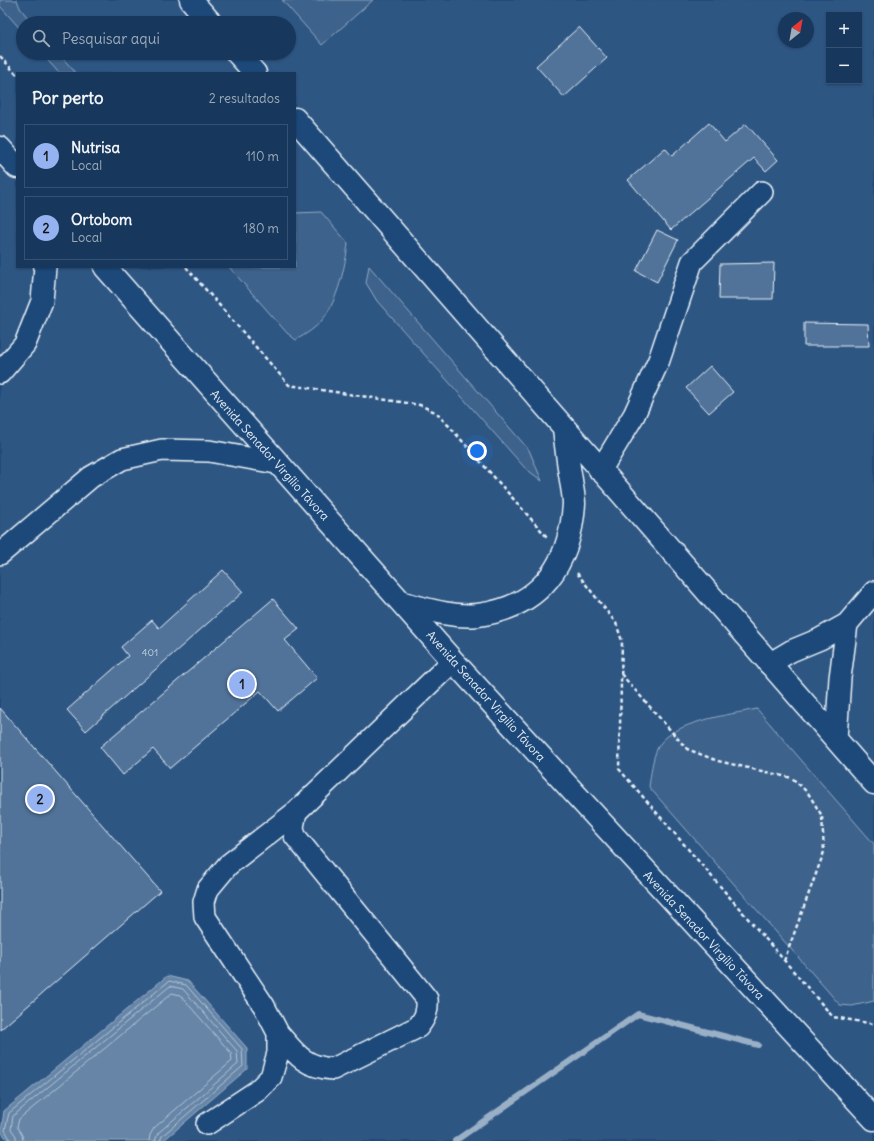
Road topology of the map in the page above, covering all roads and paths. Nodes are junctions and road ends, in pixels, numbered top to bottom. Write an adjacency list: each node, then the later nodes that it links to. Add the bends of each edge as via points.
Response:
1 (191, 0): 2 (main road)
2 (205, 16)
3 (0, 56): 6 (path)
4 (243, 60): 5 (main road)
5 (254, 72)
6 (16, 74)
7 (296, 120): 15 (main road)
8 (0, 148): 9 (main road)
9 (16, 166)
10 (762, 192): 17 (street, via 692,262 659,360 634,415)
11 (45, 268): 14 (street, via 42,301 25,344)
12 (106, 268): 16 (main road, Avenida Senador Virgílio Távora)
13 (187, 268): 19 (path, via 289,385 420,406 435,412)
14 (0, 373)
15 (564, 428): 17 (main road); 19 (main road, via 574,502 571,528)
16 (276, 463): 18 (street, via 209,451 162,450 122,459 91,477); 21 (main road, Avenida Senador Virgílio Távora)
17 (600, 471): 24 (main road)
18 (0, 554)
19 (563, 556): 21 (main road, via 552,576 534,594 512,607 477,615 446,613); 25 (path, via 616,623 622,641)
20 (874, 592): 22 (street)
21 (403, 603): 23 (main road, Avenida Senador Virgílio Távora)
22 (847, 624): 24 (street); 26 (street)
23 (453, 661): 28 (street); 32 (main road, Avenida Senador Virgílio Távora)
24 (770, 664): 26 (main road)
25 (621, 673): 29 (path, via 619,769); 29 (path, via 687,750 718,761 792,778 808,793 822,816 824,852)
26 (836, 739): 27 (main road)
27 (874, 783)
28 (296, 812): 31 (street, via 228,865 208,889 204,902 205,917 264,1006); 31 (street, via 293,827 295,836 427,999 428,1009 418,1027 333,1069 317,1068 300,1059)
29 (784, 961): 30 (path, via 833,1018)
30 (874, 1024)
31 (278, 1033): 33 (street, via 278,1053 271,1077 257,1091)
32 (874, 1119)
33 (207, 1124)

